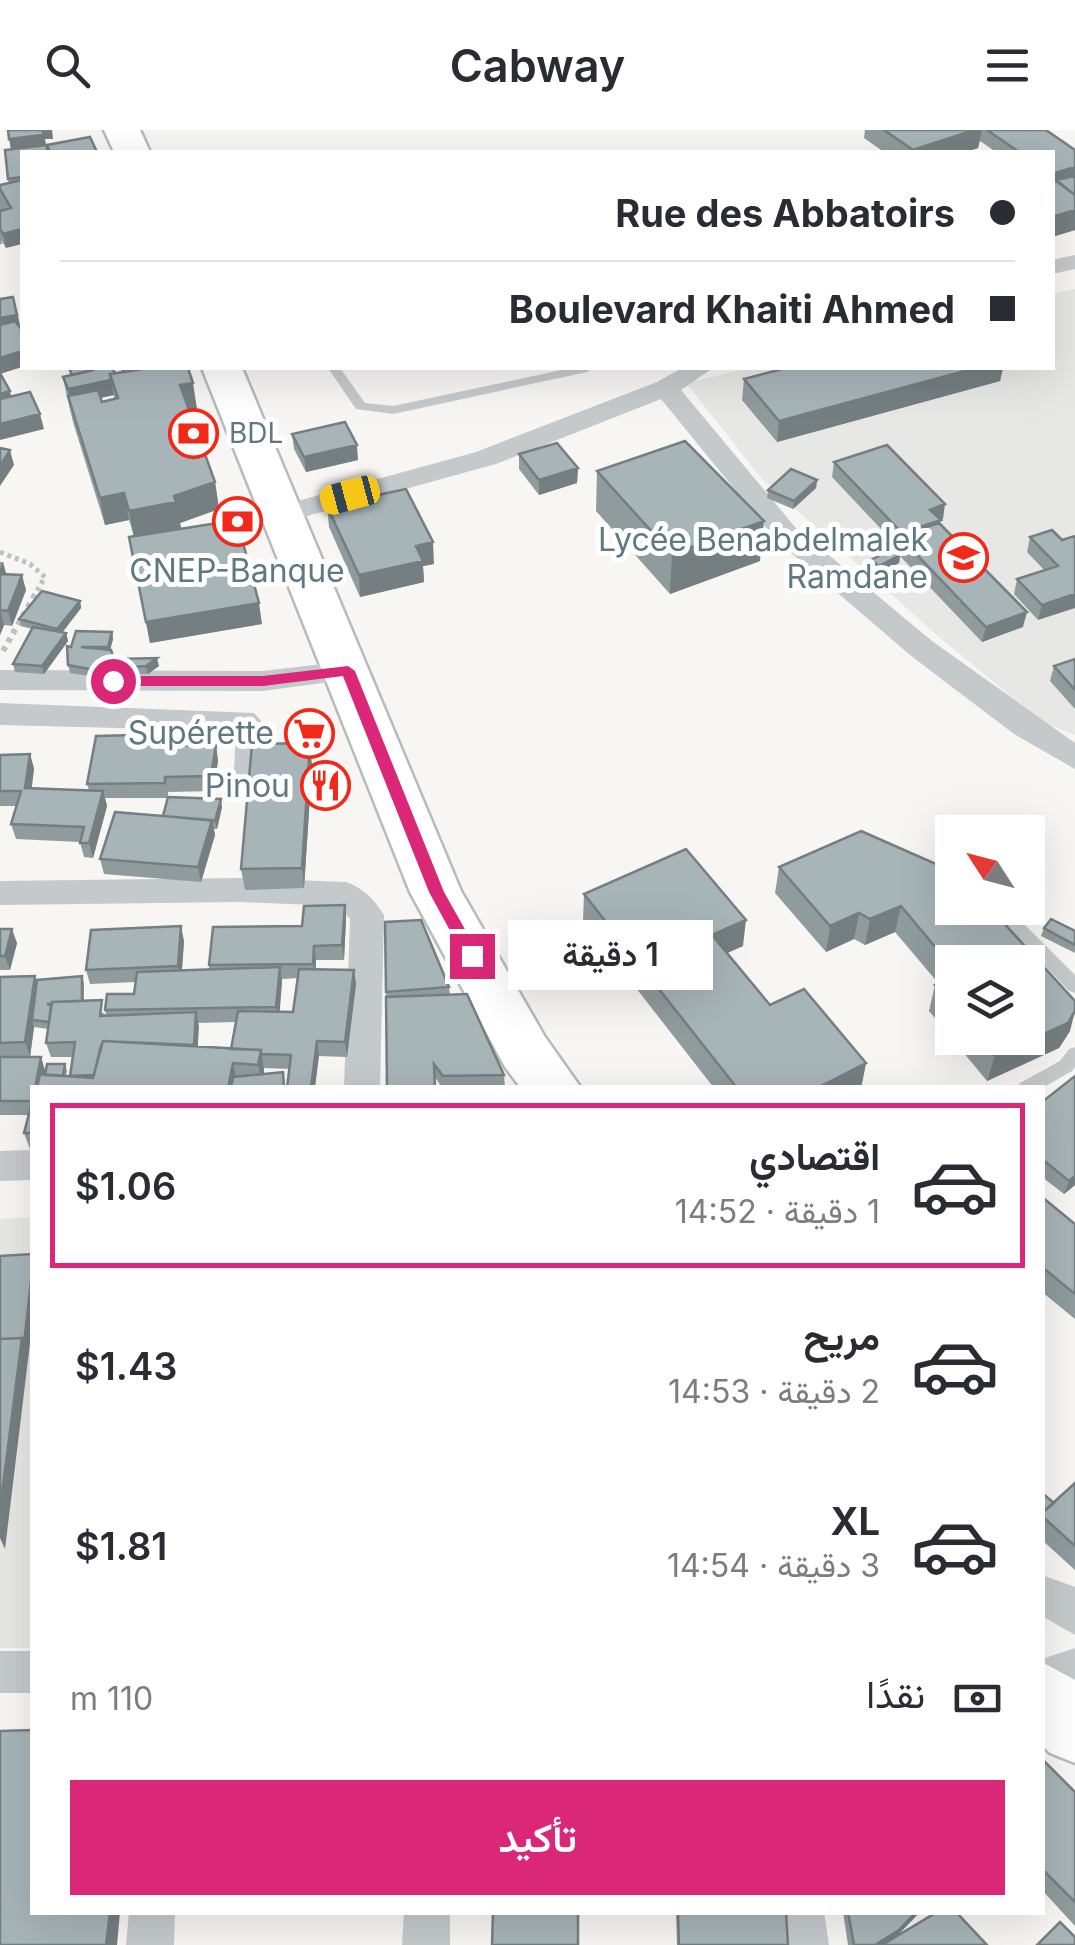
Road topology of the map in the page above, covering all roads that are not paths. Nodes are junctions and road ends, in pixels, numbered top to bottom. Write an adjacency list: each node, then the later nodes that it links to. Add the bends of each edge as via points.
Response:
1 (223, 370): 6 (highway)
2 (335, 370): 3 (lane, via 361,406 393,410)
3 (578, 370)
4 (697, 370): 5 (street)
5 (666, 388): 6 (street, via 486,458); 10 (street, via 784,534 922,648)
6 (282, 514): 7 (highway)
7 (348, 671): 8 (street, via 263,681); 19 (highway, via 436,892 524,1052)
8 (0, 680)
9 (0, 714): 11 (street, via 243,721 254,729)
10 (1075, 758)
11 (246, 819)
12 (243, 854): 13 (street)
13 (240, 890): 14 (street); 18 (street, via 346,894 367,915)
14 (0, 894)
15 (1015, 925): 16 (lane)
16 (1075, 986)
17 (1075, 1054): 20 (lane)
18 (362, 1085)
19 (551, 1085)
20 (1031, 1085)
21 (30, 1165): 22 (street)
22 (0, 1166)
23 (1045, 1596): 24 (street)
24 (1075, 1614)
25 (1075, 1669): 28 (street)
26 (0, 1672): 27 (street)
27 (30, 1672)
28 (1045, 1680)
29 (1045, 1699): 30 (highway)
30 (1075, 1728)
31 (152, 1915): 34 (street)
32 (426, 1915): 35 (street)
33 (801, 1915): 36 (street)
34 (150, 1945)
35 (426, 1945)
36 (805, 1945)

